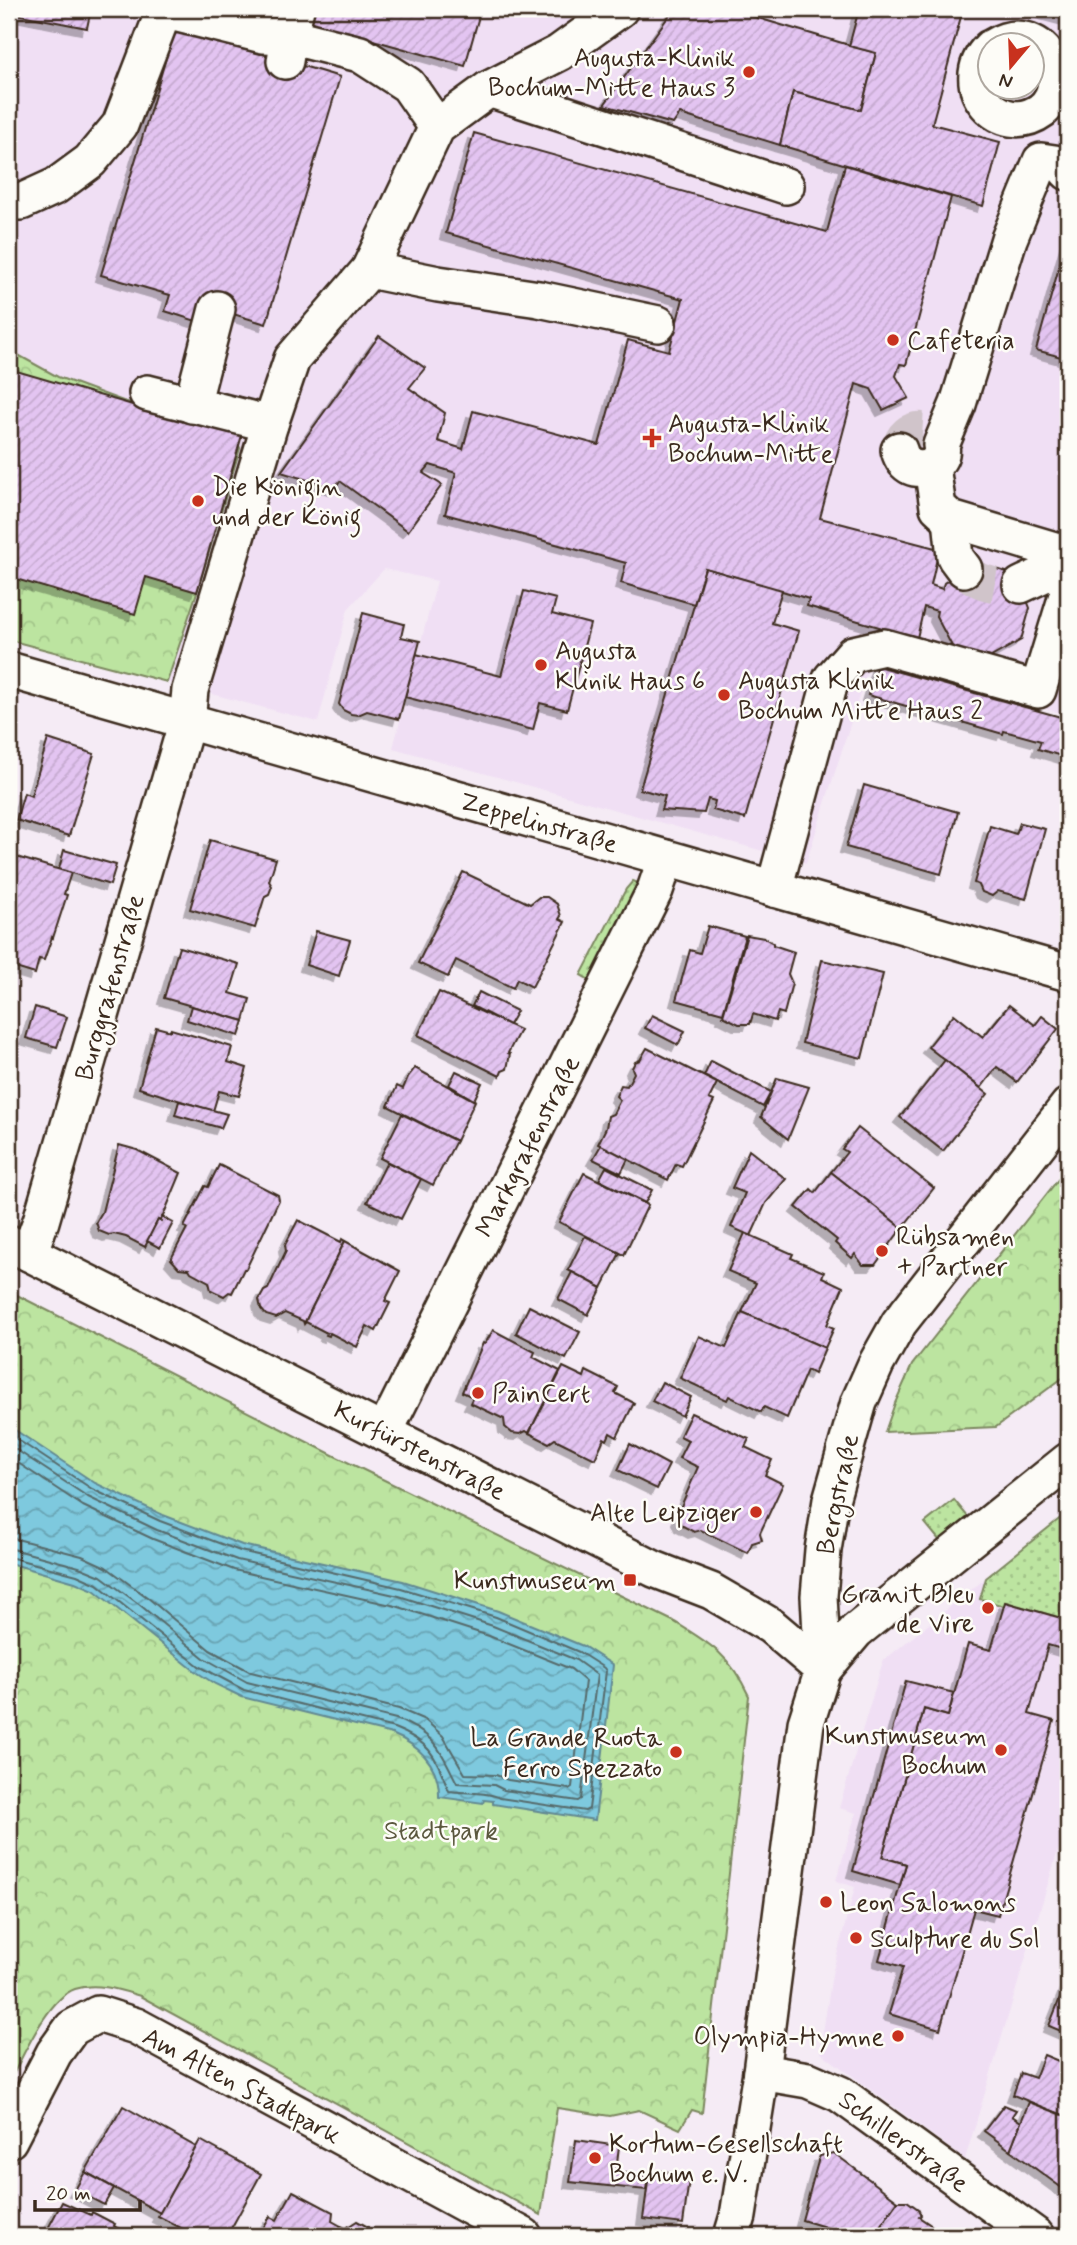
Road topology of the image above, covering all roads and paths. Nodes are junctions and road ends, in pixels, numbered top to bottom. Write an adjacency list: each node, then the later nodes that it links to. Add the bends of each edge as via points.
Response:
1 (620, 9): 4 (street, via 559,53)
2 (290, 35): 7 (street, via 360,54 408,85); 10 (street, via 263,35 166,11 120,125 90,161 55,186 21,202)
3 (1046, 50): 6 (street, via 1058,78)
4 (489, 89): 7 (street); 9 (street)
5 (985, 102): 6 (street, via 1000,116 1015,119)
6 (1051, 104): 11 (street, via 1021,135)
7 (437, 127): 12 (street, Burggrafenstraße)
8 (1068, 172): 11 (street, via 1061,164 1041,161)
9 (786, 186)
10 (9, 202)
11 (1009, 239): 18 (street, via 958,404)
12 (369, 270): 14 (street); 17 (street, Burggrafenstraße, via 292,359)
13 (227, 312): 16 (street)
14 (658, 324)
15 (147, 393): 16 (street)
16 (201, 407): 17 (street)
17 (270, 424): 27 (street, Burggrafenstraße, via 191,690)
18 (935, 448): 19 (street, via 920,470 908,466); 20 (street)
19 (899, 450)
20 (944, 513): 21 (street); 23 (street, via 955,557)
21 (1068, 554)
22 (1068, 563): 24 (street)
23 (964, 569)
24 (1021, 585)
25 (1068, 592): 29 (street, via 1038,690 884,647 853,654 831,678)
26 (9, 670): 27 (street, Zeppelinstraße)
27 (187, 721): 28 (street, Zeppelinstraße); 32 (street, Burggrafenstraße, via 45,1208)
28 (666, 858): 29 (street, Zeppelinstraße); 33 (street, Markgrafenstraße, via 655,890)
29 (774, 889): 30 (street, Zeppelinstraße)
30 (1068, 973)
31 (1068, 1106): 35 (street, Bergstraße, via 900,1323 859,1402 834,1487 823,1550 819,1596)
32 (19, 1248): 33 (street, Kurfürstenstraße)
33 (384, 1433): 35 (street, Kurfürstenstraße, via 654,1569 711,1591 771,1626)
34 (1068, 1461): 35 (street, via 856,1631)
35 (823, 1670): 36 (street, Bergstraße, via 806,1723)
36 (761, 2072): 39 (street, Bergstraße); 40 (street, Schillerstraße, via 808,2080 840,2094)
37 (9, 2140): 38 (street, Am Alten Stadtpark, via 54,2053 72,2028 98,2014 136,2026)
38 (524, 2236)
39 (732, 2236)
40 (1036, 2236)

